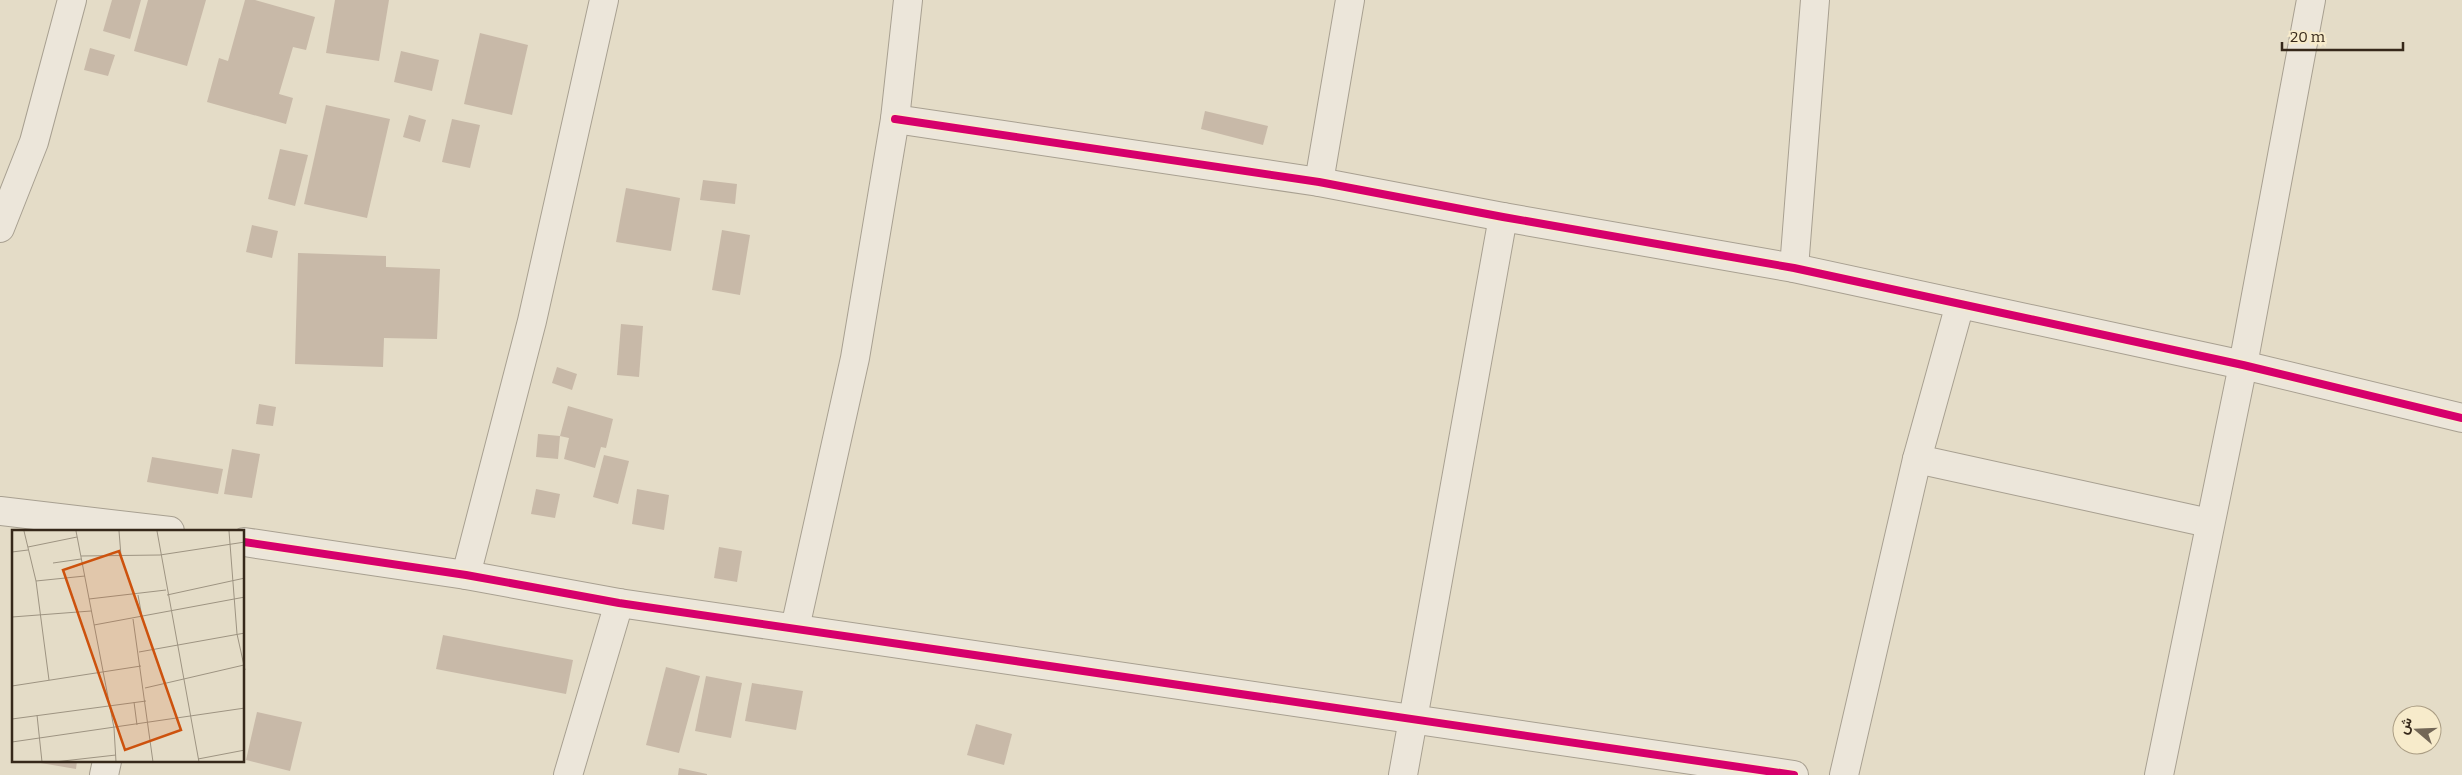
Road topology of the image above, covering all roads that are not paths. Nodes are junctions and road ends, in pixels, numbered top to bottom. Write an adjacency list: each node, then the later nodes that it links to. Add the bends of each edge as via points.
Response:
1 (604, 0): 20 (street, via 532,321)
2 (908, 0): 7 (street)
3 (1350, 0): 8 (street)
4 (1815, 0): 11 (street)
5 (2311, 0): 13 (street)
6 (64, 2): 10 (street, via 34,142)
7 (895, 119): 8 (street); 22 (street, via 855,358)
8 (1319, 182): 9 (street)
9 (1502, 218): 11 (street); 23 (street)
10 (0, 228)
11 (1794, 268): 12 (street)
12 (1960, 304): 13 (street); 15 (street)
13 (2243, 365): 14 (street); 17 (street)
14 (2462, 418)
15 (1917, 459): 17 (street); 29 (street)
16 (0, 511): 18 (street)
17 (2209, 523): 30 (street)
18 (157, 530)
19 (245, 542): 20 (street)
20 (466, 575): 21 (street)
21 (619, 603): 22 (street); 26 (street)
22 (795, 628): 23 (street)
23 (1414, 721): 27 (street); 28 (street)
24 (107, 762): 25 (street)
25 (104, 775)
26 (568, 775)
27 (1403, 775)
28 (1794, 775)
29 (1844, 775)
30 (2159, 775)

